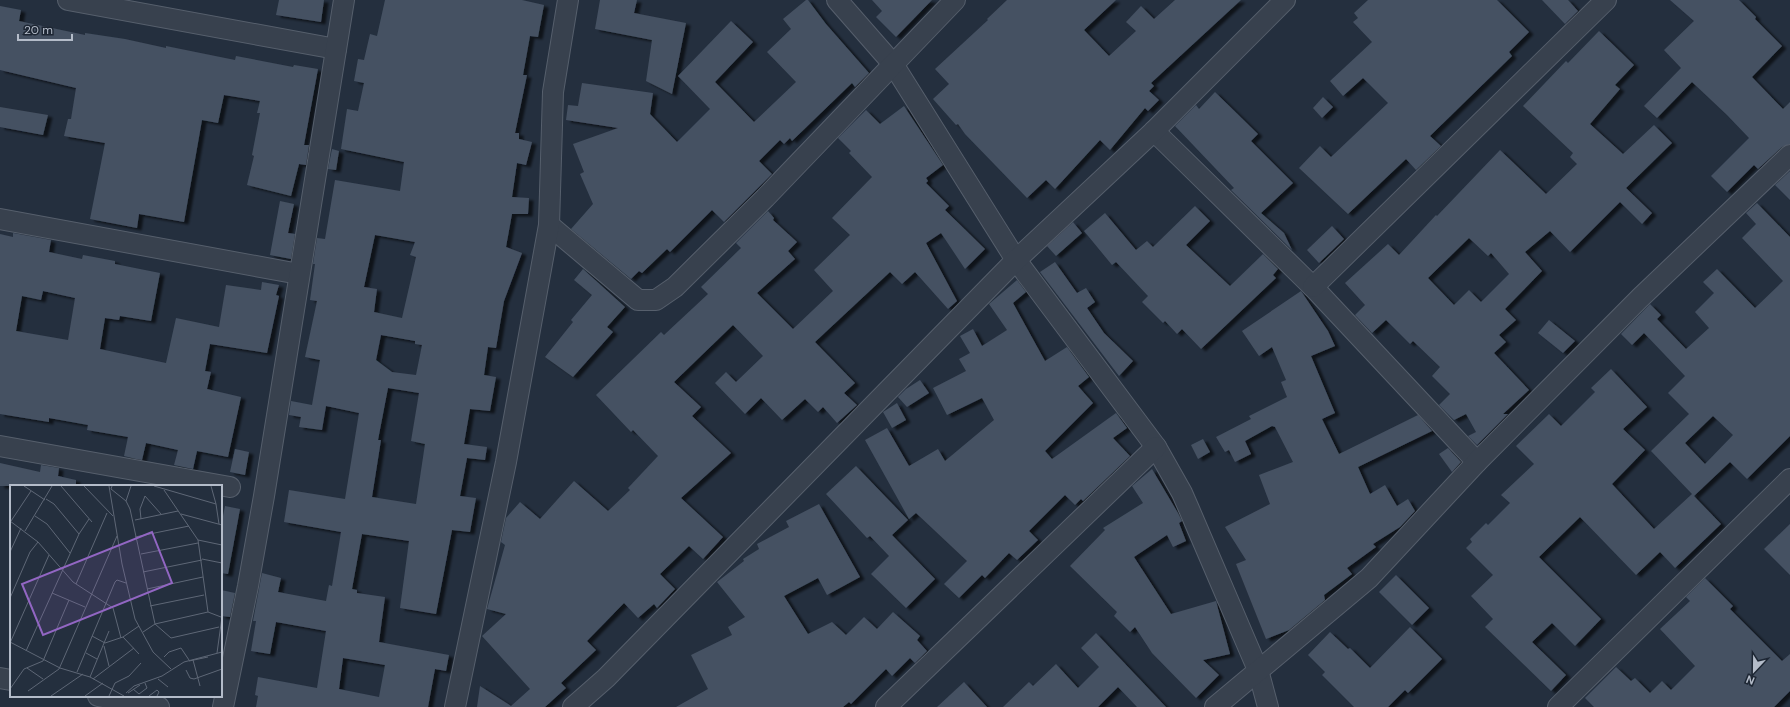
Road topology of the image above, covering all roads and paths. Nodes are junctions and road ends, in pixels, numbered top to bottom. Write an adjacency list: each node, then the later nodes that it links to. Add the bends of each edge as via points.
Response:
1 (68, 0): 8 (street)
2 (344, 0): 8 (street)
3 (568, 0): 13 (street, via 553,92)
4 (837, 0): 9 (street)
5 (955, 0): 9 (street)
6 (1285, 0): 10 (street)
7 (1606, 0): 16 (street)
8 (336, 49): 15 (street)
9 (893, 64): 13 (street, via 765,198 675,287 656,300 638,300); 14 (street)
10 (1154, 131): 14 (street); 16 (street)
11 (1790, 155): 19 (street, via 1640,298)
12 (0, 219): 15 (street)
13 (549, 225): 30 (street, via 506,462)
14 (1016, 260): 18 (street); 31 (street, via 606,678)
15 (299, 274): 29 (street, via 254,549)
16 (1313, 287): 19 (street)
17 (0, 446): 21 (street)
18 (1156, 447): 24 (street, via 1182,492); 32 (street)
19 (1477, 462): 24 (street, via 1369,578)
20 (1790, 479): 35 (street)
21 (219, 485)
22 (222, 486): 23 (street)
23 (230, 487)
24 (1258, 670): 33 (street); 34 (street)
25 (0, 678): 26 (street)
26 (10, 680)
27 (104, 697): 28 (street)
28 (159, 707)
29 (223, 707)
30 (455, 707)
31 (573, 707)
32 (886, 707)
33 (1215, 707)
34 (1268, 707)
35 (1558, 707)

